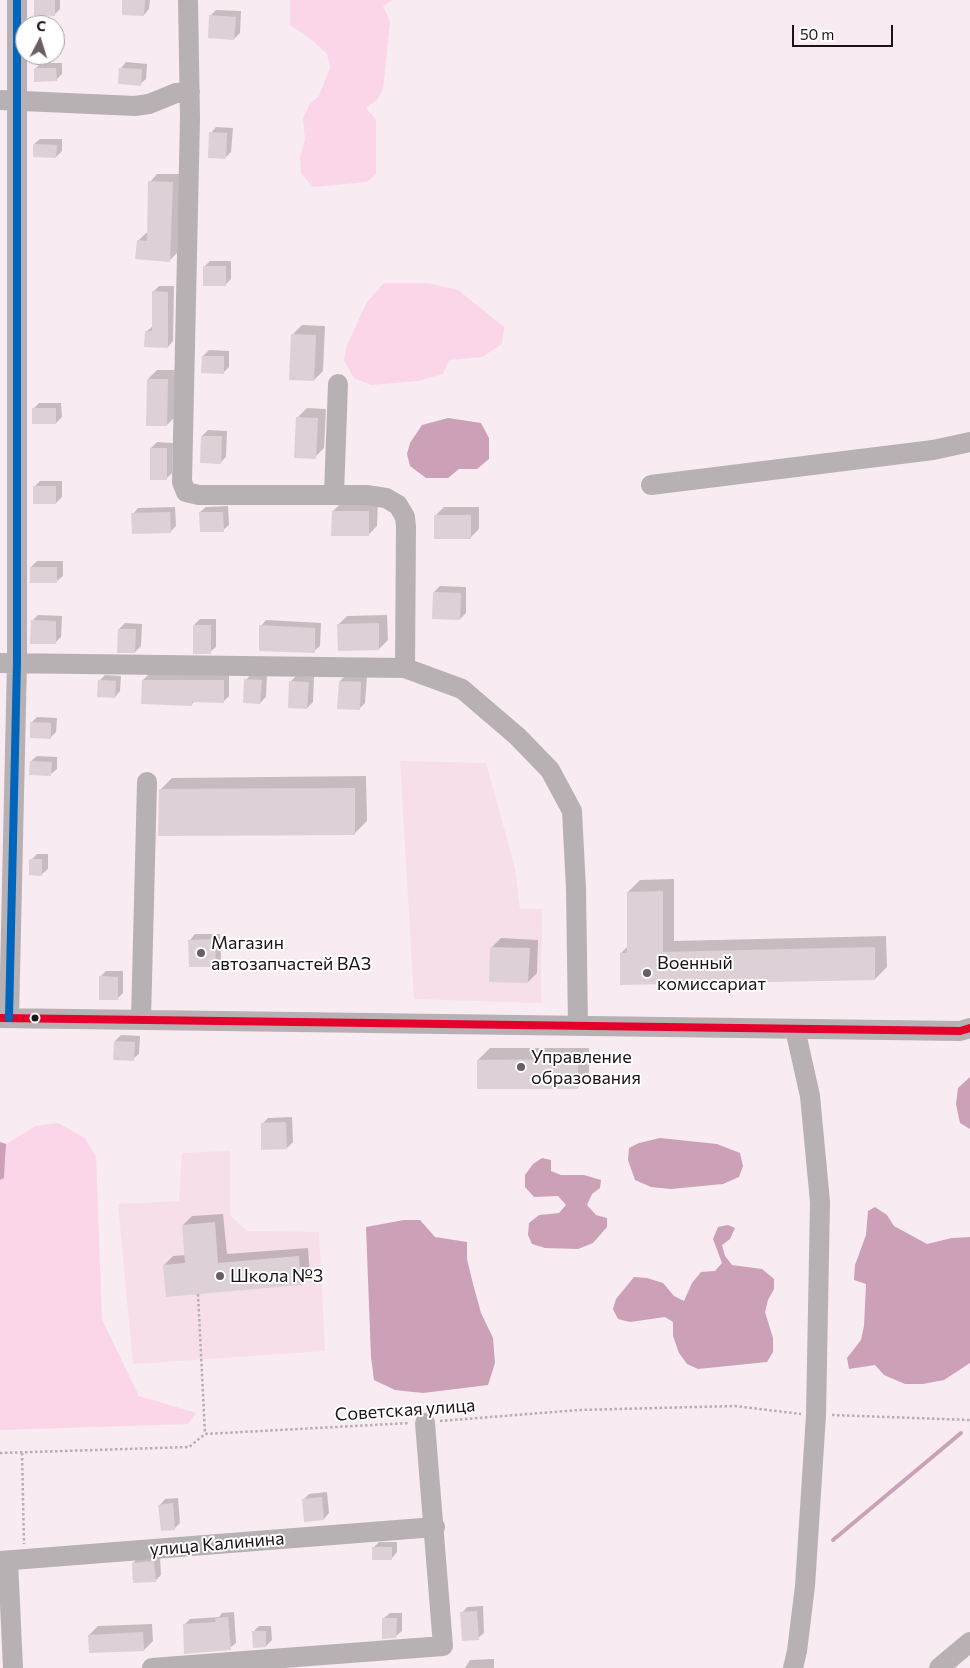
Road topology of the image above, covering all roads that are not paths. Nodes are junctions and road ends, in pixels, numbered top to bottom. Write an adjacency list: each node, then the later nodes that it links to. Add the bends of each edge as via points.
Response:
1 (17, 0): 4 (street)
2 (188, 0): 3 (street)
3 (190, 92): 4 (street, via 135,106); 8 (street, via 182,482 186,492 199,495)
4 (8, 101): 9 (street)
5 (338, 384): 8 (street)
6 (970, 442): 7 (street, via 933,450)
7 (651, 485)
8 (334, 494): 10 (street, via 386,498 398,505 405,517)
9 (9, 662): 10 (street); 12 (street)
10 (406, 668): 14 (street, via 462,690 517,736 550,770 572,811)
11 (146, 782): 13 (street)
12 (5, 1018): 13 (street)
13 (141, 1020): 14 (street)
14 (578, 1026): 16 (street)
15 (970, 1028): 16 (street, via 960,1031)
16 (795, 1029): 23 (street, via 810,1096 820,1202 816,1415 805,1586)
17 (425, 1423): 18 (street)
18 (435, 1527): 19 (street, улица Калинина); 22 (street, via 443,1646)
19 (4, 1561): 21 (street)
20 (970, 1642): 24 (street)
21 (13, 1668)
22 (152, 1668)
23 (793, 1668)
24 (939, 1668)

